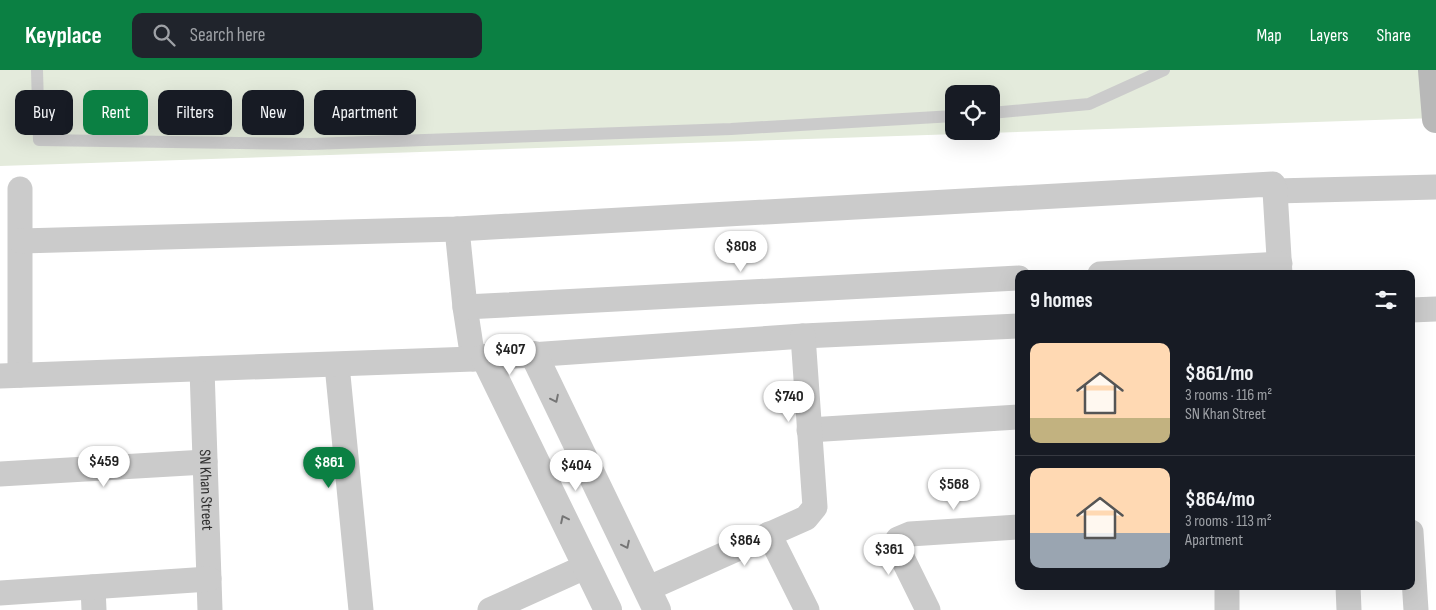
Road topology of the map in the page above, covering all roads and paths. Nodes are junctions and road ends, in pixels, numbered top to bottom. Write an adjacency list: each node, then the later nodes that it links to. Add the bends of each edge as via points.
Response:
1 (37, 70): 5 (lane, via 39,140 311,144 731,130)
2 (1164, 70): 4 (lane, via 1089,104)
3 (1434, 82): 6 (main road)
4 (1000, 112)
5 (945, 117)
6 (1436, 119)
7 (1436, 187): 9 (street)
8 (20, 189): 11 (street)
9 (1275, 191): 10 (street, via 1273,184); 12 (street)
10 (457, 229): 11 (street); 15 (street)
11 (21, 241): 24 (street)
12 (1280, 269): 13 (street)
13 (1244, 270)
14 (1015, 278): 15 (street)
15 (465, 307): 21 (street)
16 (1436, 309): 17 (street)
17 (1415, 310)
18 (1015, 326): 19 (street)
19 (803, 336): 20 (street); 26 (street)
20 (534, 355): 21 (street); 38 (street, one-way to 38)
21 (479, 358): 22 (street); 31 (street, one-way to 21)
22 (337, 365): 23 (street); 40 (street)
23 (202, 370): 24 (street); 27 (street, SN Khan Street)
24 (10, 376)
25 (1015, 417): 26 (street)
26 (810, 430): 30 (street, via 815,507 806,518)
27 (205, 462): 28 (street); 32 (street, SN Khan Street)
28 (0, 474)
29 (1015, 527): 44 (street, via 910,534 898,539 896,545)
30 (769, 534): 38 (street); 43 (street)
31 (587, 566): 41 (street); 42 (street)
32 (209, 579): 37 (street); 39 (street, SN Khan Street)
33 (1227, 590): 45 (street)
34 (1348, 590): 46 (street)
35 (1415, 590): 47 (street)
36 (0, 593): 37 (street)
37 (94, 598)
38 (652, 599)
39 (210, 610)
40 (361, 610)
41 (490, 610)
42 (608, 610)
43 (807, 610)
44 (928, 610)
45 (1227, 610)
46 (1349, 610)
47 (1416, 610)

